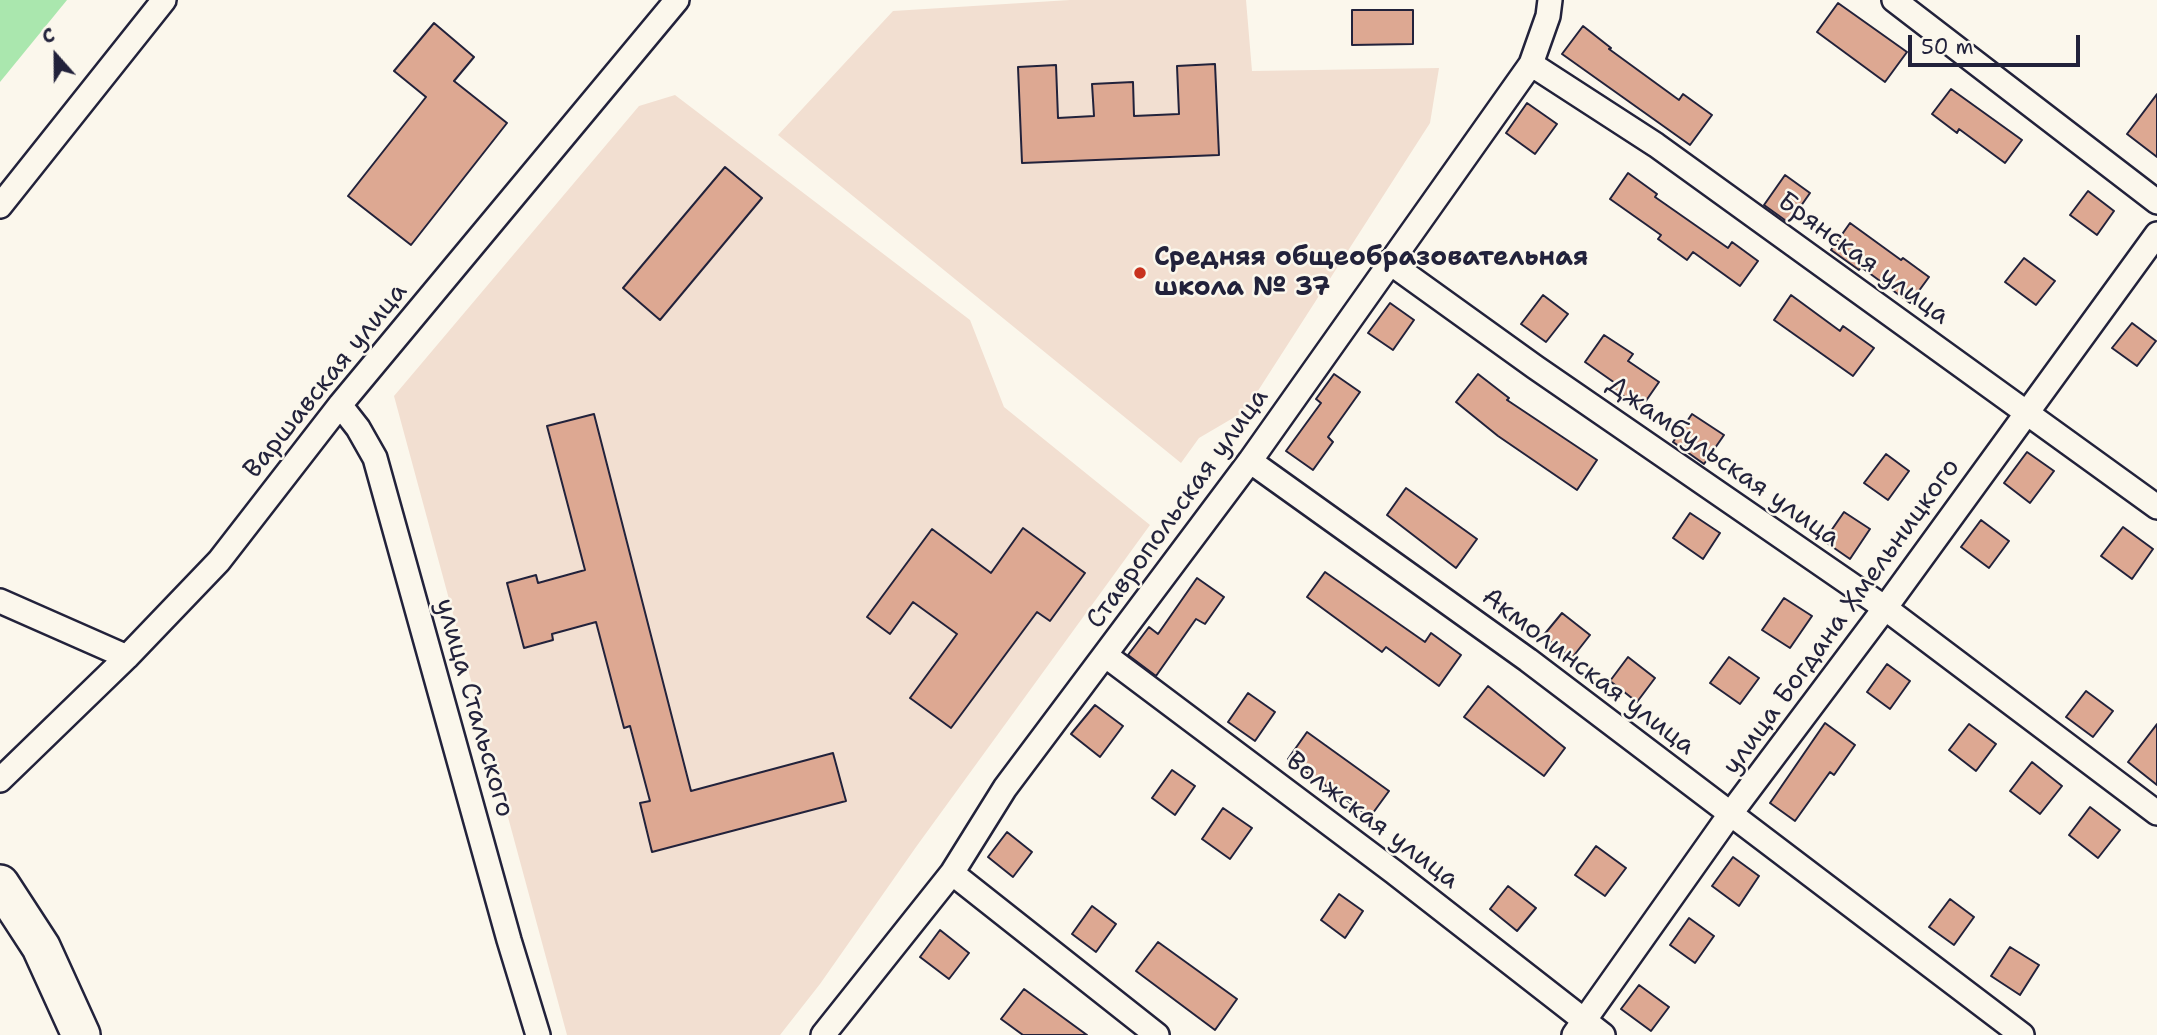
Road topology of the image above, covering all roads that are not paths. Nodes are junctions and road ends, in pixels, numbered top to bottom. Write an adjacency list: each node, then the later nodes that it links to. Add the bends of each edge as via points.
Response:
1 (164, 0): 7 (street)
2 (677, 0): 10 (street, Варшавская улица)
3 (1550, 0): 5 (street, Ставропольская улица)
4 (1894, 0): 6 (street)
5 (1531, 64): 9 (street, Ставропольская улица); 11 (street, Брянская улица, via 1656,145)
6 (2157, 202)
7 (0, 206)
8 (2157, 233): 11 (street, улица Богдана Хмельницкого)
9 (1389, 262): 12 (street, Ставропольская улица); 15 (street, Джамбульская улица)
10 (340, 405): 17 (street, Варшавская улица, via 219,561); 25 (street, улица Стальского, via 375,458)
11 (2027, 412): 13 (street, Брянская улица); 15 (street, улица Богдана Хмельницкого)
12 (1250, 461): 16 (street, Ставропольская улица); 19 (street, Акмолинская улица, via 1528,660)
13 (2157, 507)
14 (0, 601): 17 (street)
15 (1885, 608): 19 (street, улица Богдана Хмельницкого); 20 (street, Джамбульская улица)
16 (1105, 655): 21 (street, Ставропольская улица, via 1005,788); 23 (street, Волжская улица, via 1394,872)
17 (127, 657): 18 (street, Варшавская улица)
18 (0, 780)
19 (1731, 813): 23 (street, улица Богдана Хмельницкого); 29 (street, Акмолинская улица)
20 (2157, 813)
21 (952, 873): 26 (street, Ставропольская улица); 27 (street)
22 (0, 884): 24 (main road, via 41,947)
23 (1580, 1028): 28 (street, Волжская улица)
24 (81, 1035)
25 (538, 1035)
26 (823, 1035)
27 (1157, 1035)
28 (1603, 1035)
29 (2022, 1035)

